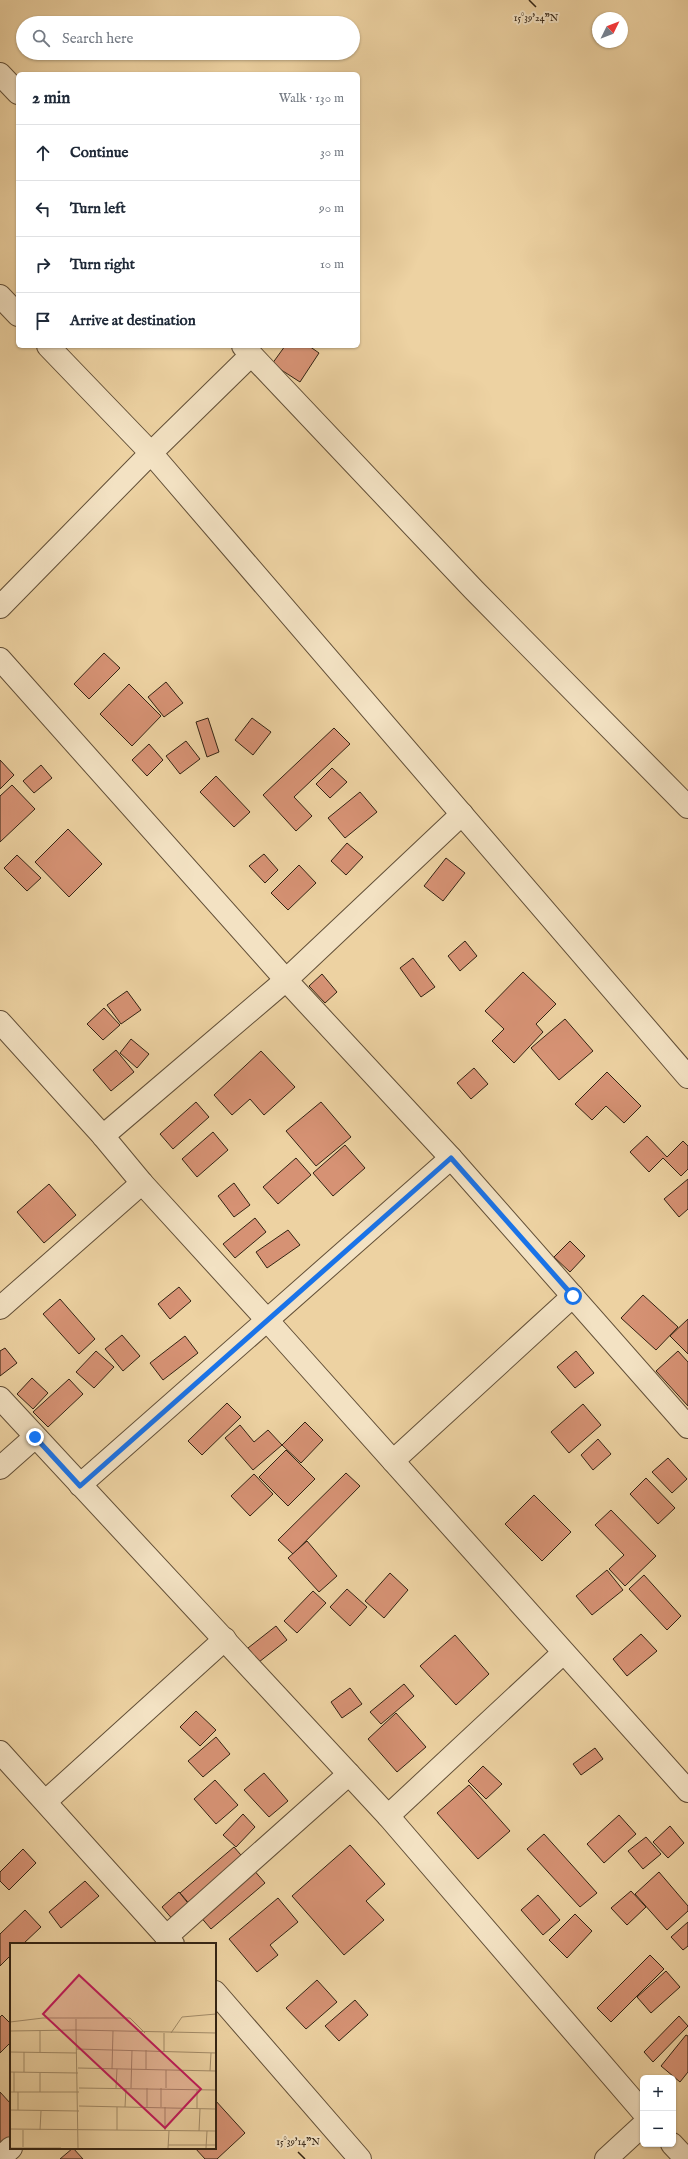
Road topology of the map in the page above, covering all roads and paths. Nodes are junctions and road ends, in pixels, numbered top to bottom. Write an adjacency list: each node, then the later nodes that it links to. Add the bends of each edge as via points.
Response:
1 (0, 74): 2 (street)
2 (16, 91)
3 (0, 296): 4 (street)
4 (16, 313)
5 (50, 348): 7 (street)
6 (247, 351): 7 (street); 10 (street, via 474,590)
7 (151, 454): 8 (street); 11 (street)
8 (0, 607)
9 (0, 659): 12 (street)
10 (688, 807)
11 (462, 814): 12 (street); 14 (street)
12 (286, 980): 15 (street); 16 (street)
13 (0, 1022): 15 (street)
14 (688, 1077)
15 (103, 1136): 17 (street)
16 (451, 1158): 18 (street); 20 (street)
17 (142, 1183): 19 (street); 20 (street)
18 (573, 1296): 22 (street); 24 (street)
19 (0, 1308)
20 (267, 1320): 24 (street); 26 (street)
21 (0, 1398): 23 (street)
22 (688, 1427)
23 (35, 1437): 25 (street); 26 (street)
24 (393, 1461): 28 (street)
25 (0, 1468)
26 (80, 1486): 27 (street)
27 (225, 1639): 30 (street); 32 (street)
28 (563, 1653): 31 (street); 33 (street)
29 (0, 1752): 32 (street)
30 (349, 1774): 33 (street); 34 (street)
31 (688, 1791)
32 (46, 1801): 34 (street)
33 (388, 1816): 36 (street)
34 (170, 1940)
35 (216, 1993): 41 (street)
36 (642, 2111)
37 (640, 2128): 42 (street)
38 (675, 2147): 43 (street)
39 (10, 2149): 40 (street)
40 (0, 2158)
41 (360, 2159)
42 (606, 2159)
43 (686, 2159)

